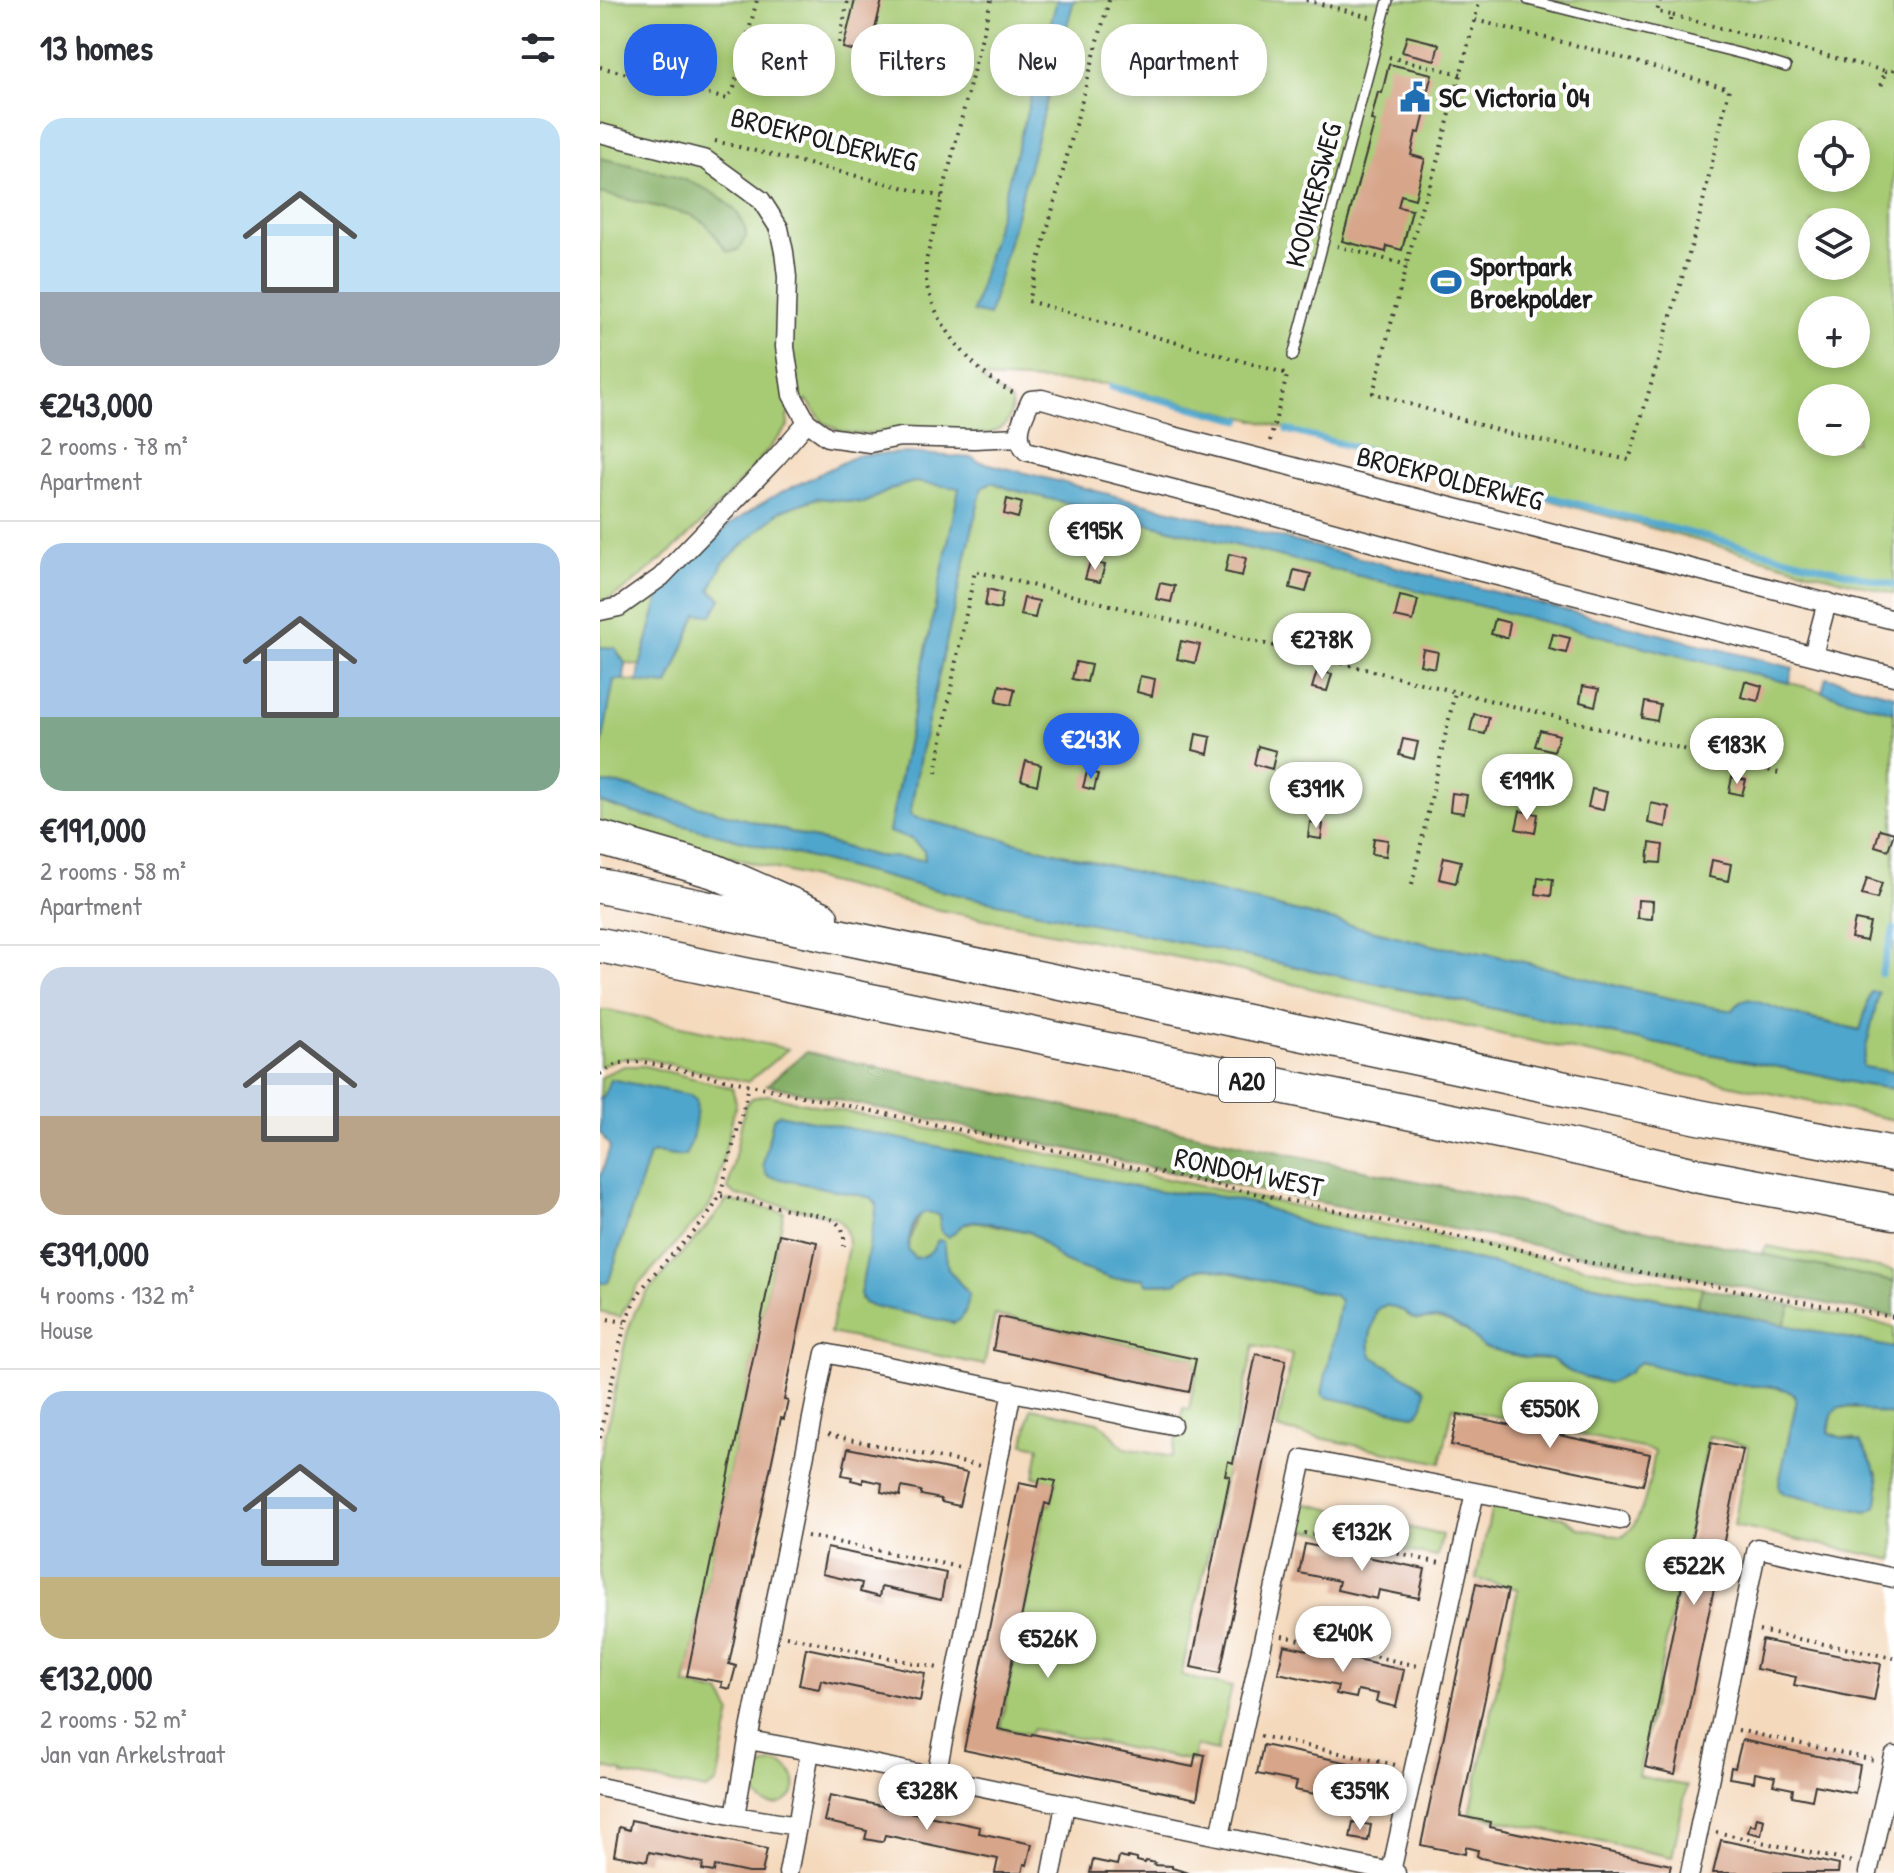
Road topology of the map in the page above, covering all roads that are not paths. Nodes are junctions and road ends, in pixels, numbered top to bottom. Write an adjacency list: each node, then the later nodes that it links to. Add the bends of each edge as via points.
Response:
1 (1388, 0): 5 (lane, KOOIKERSWEG)
2 (1528, 0): 3 (lane)
3 (1786, 67)
4 (600, 133): 6 (street, BROEKPOLDERWEG, via 706,160 761,200 779,228 784,252 785,347 792,395)
5 (1293, 356)
6 (807, 422): 7 (street, via 828,437 870,443 900,437); 9 (street, via 661,577 619,607)
7 (1019, 437): 8 (street, BROEKPOLDERWEG, via 1031,400 1042,399); 11 (street, via 1026,451)
8 (1827, 602): 10 (street, BROEKPOLDERWEG); 11 (street)
9 (600, 611)
10 (1894, 620)
11 (1813, 655): 12 (street)
12 (1894, 676)
13 (600, 838): 16 (highway, A20, via 714,871)
14 (600, 886): 16 (highway, A20)
15 (600, 945): 18 (highway, A20)
16 (881, 945): 17 (highway, A20)
17 (1894, 1154)
18 (1894, 1212)
19 (1012, 1391): 20 (street); 24 (street, via 825,1353); 27 (street)
20 (1172, 1425)
21 (1475, 1492): 22 (street); 32 (street, via 1303,1459); 35 (street)
22 (1620, 1520)
23 (1894, 1578): 38 (street, via 1757,1548)
24 (748, 1740): 25 (street); 30 (street)
25 (810, 1751): 27 (street); 31 (street)
26 (1893, 1760): 34 (street)
27 (936, 1776): 29 (street)
28 (600, 1787): 30 (street)
29 (1065, 1805): 32 (street); 37 (street)
30 (735, 1816): 31 (street)
31 (797, 1826): 36 (street)
32 (1220, 1836): 33 (street)
33 (1312, 1865): 35 (street)
34 (1869, 1870)
35 (1394, 1872)
36 (788, 1873)
37 (1052, 1873)
38 (1690, 1873)

